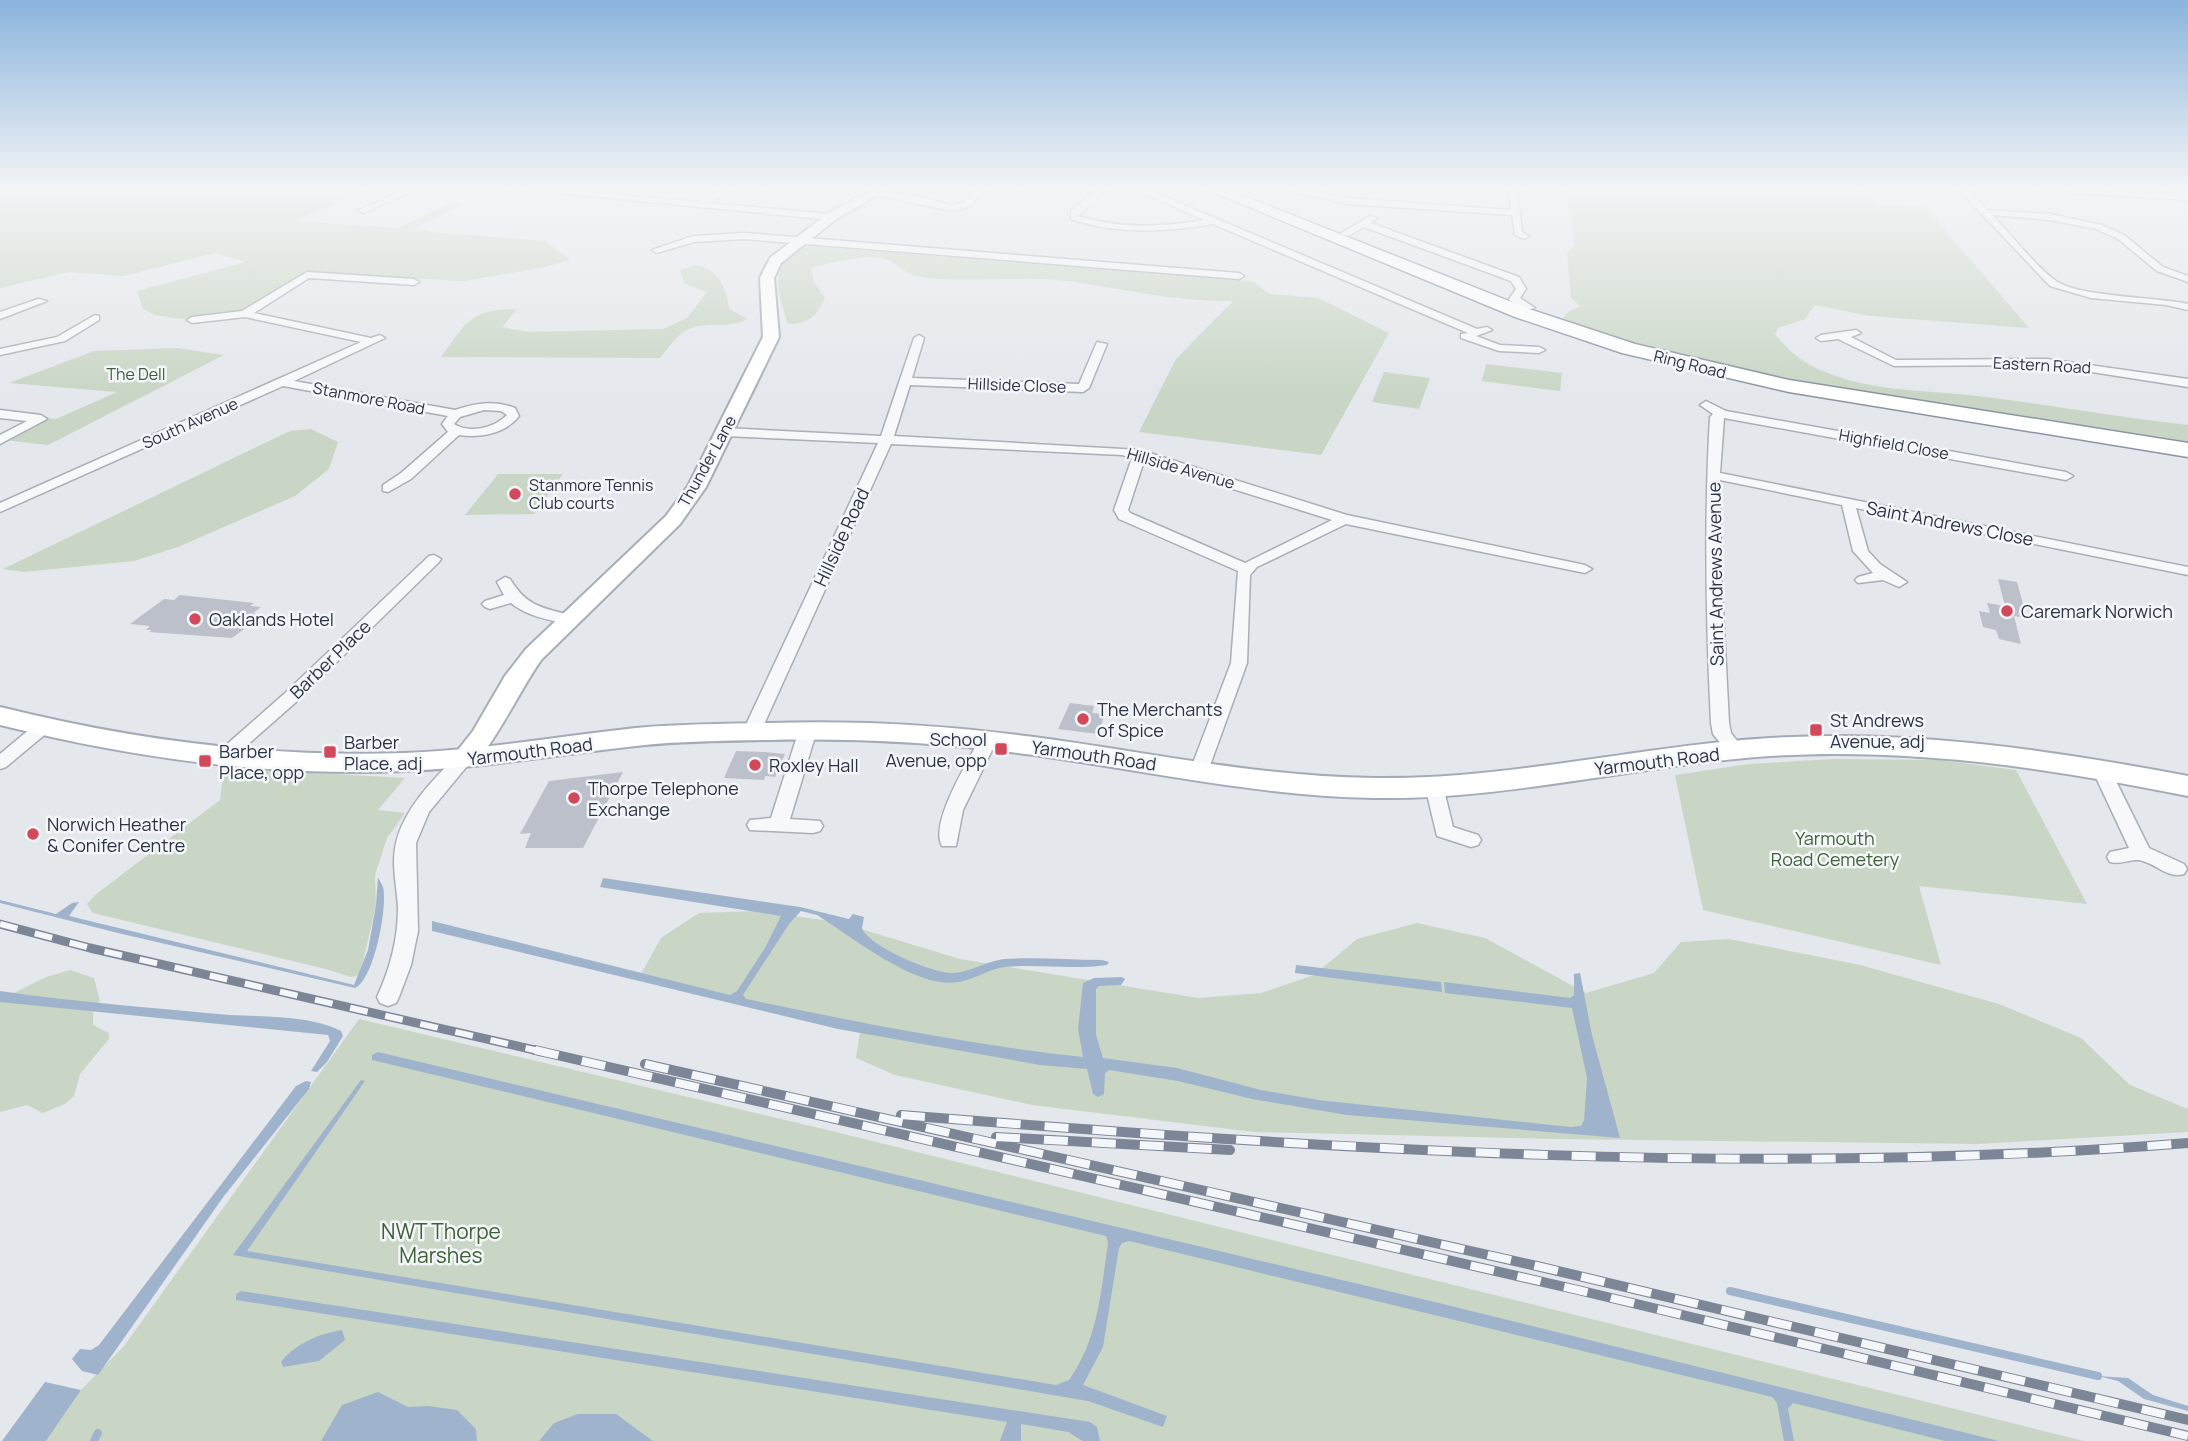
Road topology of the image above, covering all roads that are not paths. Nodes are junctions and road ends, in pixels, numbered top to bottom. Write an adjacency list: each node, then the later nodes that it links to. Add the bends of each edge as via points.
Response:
1 (779, 257): 37 (street, Thunder Lane, via 769,271 766,289 771,337)
2 (1003, 257): 8 (street)
3 (1300, 257): 25 (street, via 1476,333 1499,348)
4 (1383, 257): 40 (highway, Ring Road, via 1522,313 1629,349 1789,386)
5 (1451, 257): 12 (street, via 1515,279 1521,289)
6 (2027, 257): 14 (street, via 2070,294)
7 (2144, 257): 9 (street)
8 (1239, 276)
9 (2188, 279)
10 (414, 282): 16 (street, via 307,275)
11 (1498, 296): 12 (street)
12 (1514, 297): 15 (street)
13 (41, 301): 17 (street)
14 (2185, 303)
15 (1530, 307)
16 (245, 314): 19 (street); 30 (street, South Avenue, via 376,340)
17 (0, 316)
18 (95, 318): 26 (street, via 61,339)
19 (192, 320)
20 (1856, 333): 21 (street)
21 (1839, 335): 23 (street); 27 (street, Eastern Road)
22 (919, 338): 29 (street, Hillside Road)
23 (1822, 338)
24 (1101, 344): 29 (street, Hillside Close, via 1083,388)
25 (1539, 350)
26 (1, 352)
27 (1894, 363): 28 (street, Eastern Road); 31 (street, Eastern Road, via 2047,362)
28 (1880, 365)
29 (904, 381): 39 (street, Hillside Road)
30 (281, 382): 35 (street, Stanmore Road); 46 (street, South Avenue)
31 (2188, 383)
32 (1706, 405): 34 (street)
33 (0, 414): 38 (street, via 41,419)
34 (1722, 414): 42 (street, Saint Andrews Avenue, via 1716,417); 43 (street, Highfield Close)
35 (456, 415): 36 (street, Stanmore Road, via 448,424); 36 (street, Stanmore Road, via 487,406 507,409 513,416 491,430)
36 (456, 431): 44 (street, via 408,480)
37 (725, 432): 39 (street, Hillside Avenue); 56 (street, Thunder Lane, via 697,487 673,520)
38 (0, 440)
39 (886, 440): 41 (street, Hillside Avenue); 60 (street, Hillside Road)
40 (2188, 450)
41 (1140, 454): 47 (street, Hillside Avenue); 49 (street, via 1121,510 1124,516)
42 (1713, 475): 45 (street, Saint Andrews Close); 62 (street, Saint Andrews Avenue, via 1720,723 1722,734)
43 (2066, 476)
44 (388, 488)
45 (1848, 502): 51 (street, Saint Andrews Close); 52 (street, via 1857,549)
46 (0, 508)
47 (1343, 519): 49 (street); 50 (street, Hillside Avenue)
48 (434, 559): 63 (street, Barber Place)
49 (1246, 569): 67 (street, via 1241,580 1239,663)
50 (1585, 569)
51 (2188, 571)
52 (1884, 575): 53 (street); 54 (street)
53 (1863, 580)
54 (1899, 582)
55 (490, 604): 56 (street, via 509,590 529,608)
56 (568, 619): 64 (street, Thunder Lane, via 517,676)
57 (0, 716): 58 (main road, Yarmouth Road)
58 (42, 728): 63 (main road, Yarmouth Road); 65 (street)
59 (808, 730): 60 (main road, Yarmouth Road); 61 (main road, Yarmouth Road); 71 (street)
60 (752, 732): 64 (main road, Yarmouth Road, via 638,737)
61 (988, 740): 67 (main road, Yarmouth Road); 74 (street, via 953,810)
62 (1736, 751): 66 (main road, Yarmouth Road, via 1918,746); 68 (main road, Yarmouth Road, via 1551,776)
63 (223, 757): 64 (main road, Yarmouth Road, via 348,764)
64 (464, 759): 78 (street, via 432,793 407,840 406,939)
65 (0, 763)
66 (2101, 769): 69 (main road, Yarmouth Road); 75 (street)
67 (1199, 771): 68 (main road, Yarmouth Road, via 1376,788)
68 (1434, 786): 73 (street, via 1442,835)
69 (2188, 786)
70 (757, 825): 71 (street)
71 (779, 825): 72 (street)
72 (813, 826)
73 (1471, 840)
74 (948, 841)
75 (2141, 853): 76 (street); 77 (street)
76 (2117, 858)
77 (2177, 869)
78 (388, 997)

